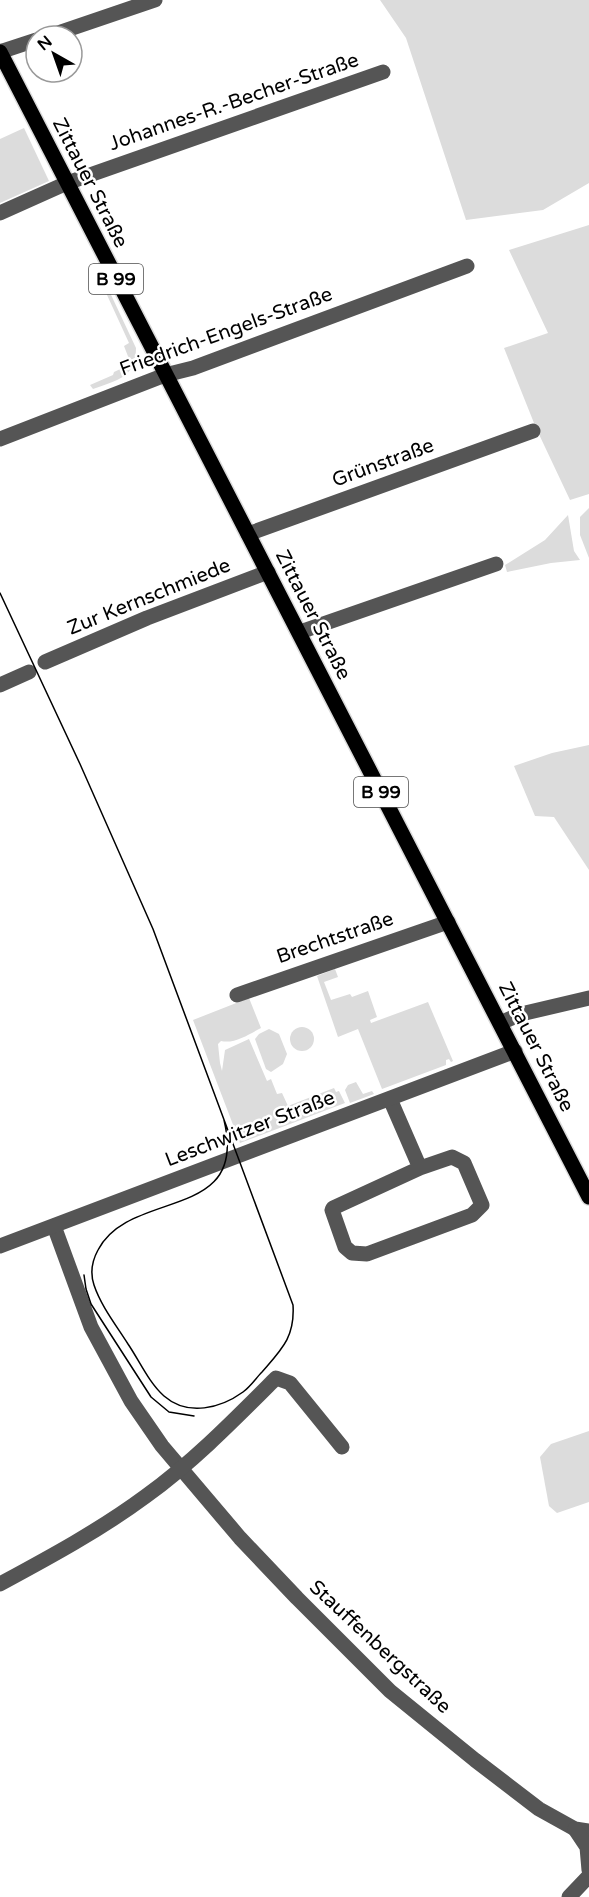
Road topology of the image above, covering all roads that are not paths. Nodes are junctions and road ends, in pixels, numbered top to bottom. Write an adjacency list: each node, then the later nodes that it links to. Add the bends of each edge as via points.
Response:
1 (156, 0): 2 (street)
2 (84, 24)
3 (24, 44): 4 (street)
4 (0, 52): 6 (main road, Zittauer Straße / B 99)
5 (383, 72): 6 (street, Johannes-R.-Becher-Straße)
6 (67, 183): 7 (street, Johannes-R.-Becher-Straße); 9 (main road, Zittauer Straße / B 99)
7 (0, 213)
8 (467, 266): 9 (street, Friedrich-Engels-Straße)
9 (165, 375): 11 (street, Friedrich-Engels-Straße); 12 (main road, Zittauer Straße / B 99)
10 (533, 431): 12 (street, Grünstraße)
11 (0, 439)
12 (248, 534): 14 (main road, Zittauer Straße / B 99)
13 (496, 564): 15 (street)
14 (268, 572): 15 (main road, Zittauer Straße / B 99); 16 (street, Zur Kernschmiede)
15 (300, 632): 19 (main road, Zittauer Straße / B 99)
16 (45, 662)
17 (29, 672): 18 (street)
18 (0, 685)
19 (448, 922): 20 (street, Brechtstraße); 22 (main road, Zittauer Straße / B 99)
20 (237, 995)
21 (589, 998): 22 (street)
22 (500, 1023): 23 (main road, Zittauer Straße / B 99)
23 (515, 1051): 24 (street, Leschwitzer Straße); 26 (main road, Zittauer Straße / B 99)
24 (390, 1098): 25 (street); 27 (street, Leschwitzer Straße)
25 (420, 1168): 25 (street, via 452,1157 464,1163 482,1205 471,1215 367,1254 352,1253 345,1247 333,1208)
26 (589, 1197)
27 (54, 1226): 28 (street, Leschwitzer Straße); 30 (street, Stauffenbergstraße, via 91,1327 131,1401)
28 (0, 1246)
29 (342, 1447): 30 (street, via 290,1383 276,1378)
30 (181, 1468): 31 (street, via 145,1497 70,1546); 32 (street, Stauffenbergstraße, via 251,1550 390,1691 539,1809)
31 (0, 1584)
32 (582, 1830): 33 (street)
33 (589, 1870)
34 (589, 1875): 35 (street)
35 (569, 1897)

